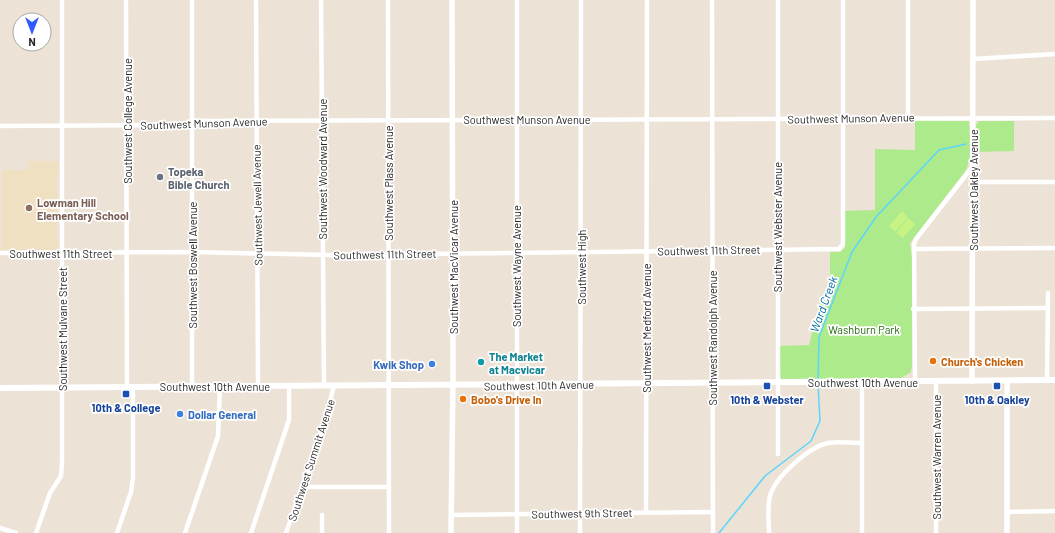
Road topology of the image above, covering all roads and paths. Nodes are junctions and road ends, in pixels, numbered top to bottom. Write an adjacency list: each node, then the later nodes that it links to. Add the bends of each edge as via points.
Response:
1 (62, 0): 32 (street, Southwest Mulvane Street)
2 (126, 0): 33 (street, Southwest College Avenue)
3 (192, 0): 31 (street, Southwest Boswell Avenue)
4 (256, 0): 30 (street, Southwest Jewell Avenue)
5 (322, 0): 28 (street, Southwest Woodward Avenue)
6 (388, 0): 22 (street, Southwest Plass Avenue)
7 (452, 0): 23 (street, Southwest MacVicar Avenue)
8 (517, 0): 29 (street, Southwest Wayne Avenue)
9 (581, 0): 24 (street, Southwest High)
10 (647, 0): 25 (street, Southwest Medford Avenue)
11 (712, 0): 26 (street, Southwest Randolph Avenue)
12 (778, 0): 27 (street, Southwest Webster Avenue)
13 (843, 0): 19 (street)
14 (908, 0): 18 (street)
15 (973, 0): 17 (street, Southwest Oakley Avenue)
16 (1055, 54): 17 (street)
17 (973, 58): 20 (street, Southwest Oakley Avenue)
18 (908, 117): 19 (street, Southwest Munson Avenue); 20 (street, Southwest Munson Avenue)
19 (842, 118): 27 (street, Southwest Munson Avenue); 42 (street, Southwest 11th Street, via 843,244 837,249)
20 (973, 118): 21 (street, Southwest Munson Avenue); 35 (street, Southwest Oakley Avenue)
21 (1055, 118)
22 (388, 119): 23 (street, Southwest Munson Avenue); 28 (street, Southwest Munson Avenue); 53 (street, Southwest Plass Avenue)
23 (452, 119): 29 (street, Southwest Munson Avenue); 51 (street, Southwest MacVicar Avenue)
24 (581, 119): 25 (street, Southwest Munson Avenue); 29 (street, Southwest Munson Avenue); 46 (street, Southwest High)
25 (646, 119): 26 (street, Southwest Munson Avenue); 43 (street, Southwest Medford Avenue)
26 (711, 119): 27 (street, Southwest Munson Avenue); 41 (street, Southwest Randolph Avenue)
27 (777, 119): 42 (street, Southwest Webster Avenue)
28 (322, 120): 30 (street, Southwest Munson Avenue); 52 (street, Southwest Woodward Avenue)
29 (517, 120): 45 (street, Southwest Wayne Avenue)
30 (256, 121): 31 (street, Southwest Munson Avenue); 50 (street, Southwest Jewell Avenue)
31 (192, 123): 33 (street, Southwest Munson Avenue); 44 (street, Southwest Boswell Avenue)
32 (62, 125): 33 (street, Southwest Munson Avenue); 34 (street, Southwest Munson Avenue); 48 (street, Southwest Mulvane Street)
33 (127, 125): 49 (street, Southwest College Avenue)
34 (0, 126)
35 (973, 166): 36 (street, Southwest Oakley Avenue); 40 (street, via 916,239)
36 (973, 182): 37 (street); 38 (street, Southwest Oakley Avenue)
37 (1055, 182)
38 (973, 248): 39 (street); 40 (street); 57 (street, Southwest Oakley Avenue)
39 (1055, 248)
40 (914, 249): 56 (street)
41 (711, 250): 42 (street, Southwest 11th Street); 43 (street, Southwest 11th Street); 66 (street, Southwest Randolph Avenue)
42 (777, 250): 64 (street, Southwest Webster Avenue)
43 (646, 251): 46 (street, Southwest 11th Street); 68 (street, Southwest Medford Avenue)
44 (192, 252): 49 (street, Southwest 11th Street); 50 (street, Southwest 11th Street); 72 (street, Southwest Boswell Avenue)
45 (516, 252): 46 (street, Southwest 11th Street); 51 (street, Southwest 11th Street); 69 (street, Southwest Wayne Avenue)
46 (581, 252): 67 (street, Southwest High)
47 (0, 253): 48 (street, Southwest 11th Street)
48 (62, 253): 49 (street, Southwest 11th Street); 70 (street, Southwest Mulvane Street)
49 (127, 253): 71 (street, Southwest College Avenue)
50 (257, 253): 52 (street, Southwest 11th Street); 74 (street, Southwest Jewell Avenue)
51 (453, 253): 53 (street, Southwest 11th Street); 79 (street, Southwest MacVicar Avenue)
52 (323, 254): 53 (street, Southwest 11th Street); 76 (street, Southwest Woodward Avenue)
53 (388, 254): 78 (street, Southwest Plass Avenue)
54 (1048, 293): 55 (street)
55 (1048, 308): 57 (street); 58 (street)
56 (913, 309): 57 (street); 60 (street)
57 (973, 309): 62 (street, Southwest Oakley Avenue)
58 (1047, 380): 59 (main road, Southwest 10th Avenue); 63 (main road, Southwest 10th Avenue)
59 (1055, 380)
60 (915, 381): 61 (main road, Southwest 10th Avenue); 65 (main road, Southwest 10th Avenue)
61 (936, 381): 62 (main road, Southwest 10th Avenue); 108 (street, Southwest Warren Avenue)
62 (972, 381): 63 (main road, Southwest 10th Avenue)
63 (1007, 381): 88 (street)
64 (778, 382): 65 (main road, Southwest 10th Avenue); 66 (main road, Southwest 10th Avenue); 82 (street, Southwest Webster Avenue)
65 (862, 382): 81 (street)
66 (712, 383): 68 (main road, Southwest 10th Avenue); 87 (street, Southwest Randolph Avenue)
67 (581, 384): 68 (main road, Southwest 10th Avenue); 69 (main road, Southwest 10th Avenue); 89 (street, Southwest High)
68 (647, 384): 86 (street, Southwest Medford Avenue)
69 (517, 385): 79 (main road, Southwest 10th Avenue); 90 (street, Southwest Wayne Avenue)
70 (62, 386): 71 (main road, Southwest 10th Avenue); 80 (main road, Southwest 10th Avenue); 96 (street, Southwest Mulvane Street, via 61,476 50,493)
71 (130, 386): 72 (main road, Southwest 10th Avenue); 97 (street, Southwest College Avenue, via 133,478)
72 (192, 386): 73 (main road, Southwest 10th Avenue)
73 (220, 386): 74 (main road, Southwest 10th Avenue); 98 (street, via 218,436)
74 (258, 386): 75 (main road, Southwest 10th Avenue)
75 (289, 386): 76 (main road, Southwest 10th Avenue); 99 (street, via 289,420)
76 (324, 386): 77 (main road, Southwest 10th Avenue)
77 (334, 386): 78 (main road, Southwest 10th Avenue); 83 (street, Southwest Summit Avenue)
78 (389, 386): 79 (main road, Southwest 10th Avenue); 84 (street, Southwest Plass Avenue)
79 (452, 386): 92 (street, Southwest MacVicar Avenue)
80 (0, 388)
81 (862, 443): 106 (street, via 830,443 819,446 777,481 769,497); 107 (street)
82 (778, 454)
83 (302, 487): 84 (street); 100 (street, Southwest Summit Avenue)
84 (389, 487): 102 (street, Southwest Plass Avenue)
85 (1055, 511): 88 (street)
86 (646, 512): 87 (street, Southwest 9th Street); 89 (street, Southwest 9th Street)
87 (713, 512): 94 (street, Southwest Randolph Avenue)
88 (1007, 512): 109 (street)
89 (581, 513): 90 (street, Southwest 9th Street); 105 (street, Southwest High)
90 (517, 514): 92 (street, Southwest 9th Street); 104 (street, Southwest Wayne Avenue)
91 (322, 515): 101 (street)
92 (452, 515): 103 (street, Southwest MacVicar Avenue)
93 (0, 528): 95 (street)
94 (713, 530)
95 (16, 533)
96 (36, 533)
97 (117, 533)
98 (185, 533)
99 (251, 533)
100 (286, 533)
101 (322, 533)
102 (389, 533)
103 (452, 533)
104 (517, 533)
105 (580, 533)
106 (769, 533)
107 (862, 533)
108 (936, 533)
109 (1007, 533)

